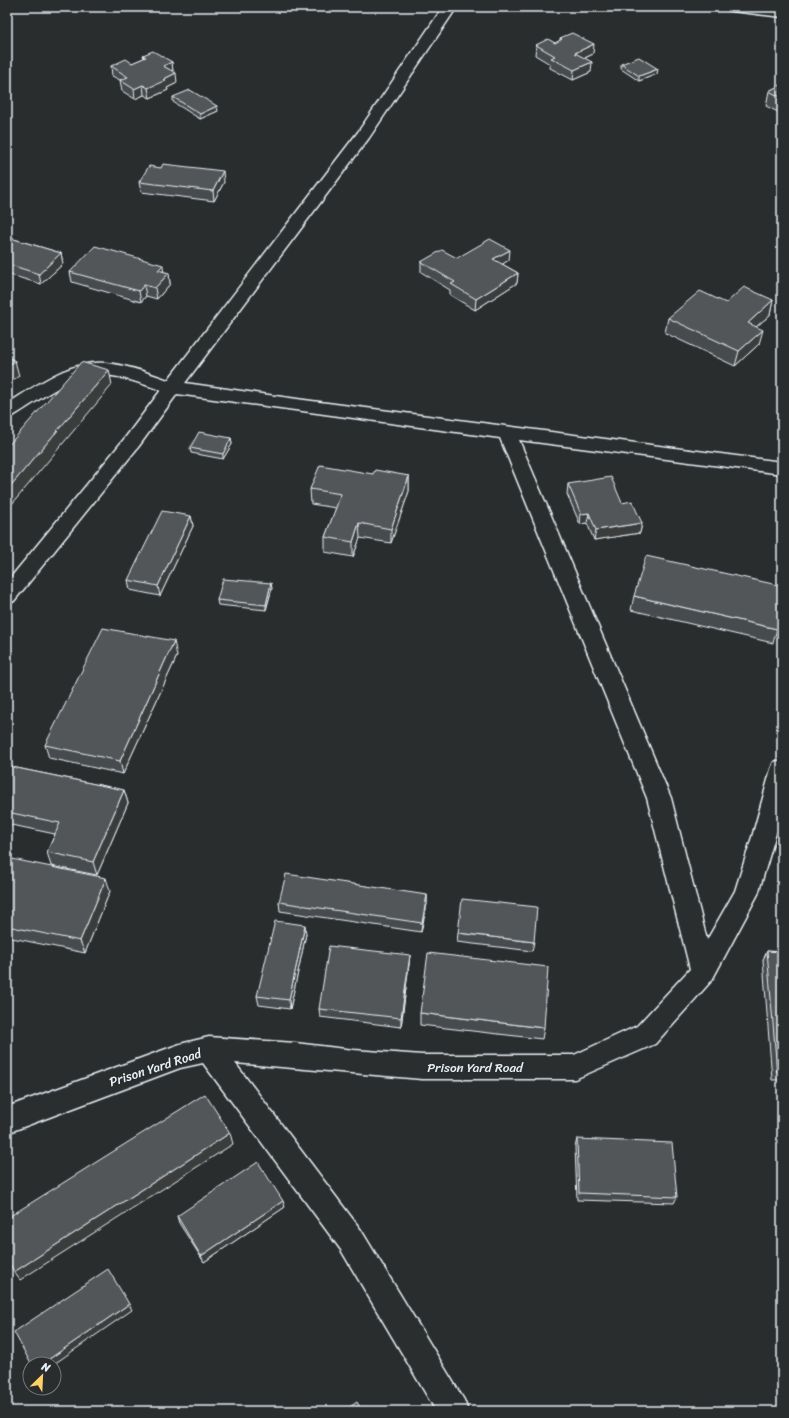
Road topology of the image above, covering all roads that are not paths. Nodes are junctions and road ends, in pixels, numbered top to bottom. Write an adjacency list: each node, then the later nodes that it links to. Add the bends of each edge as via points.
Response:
1 (450, 7): 4 (street, via 364,135)
2 (732, 7): 3 (street)
3 (782, 13)
4 (172, 387): 5 (street, via 104,369 87,370 62,380); 6 (street); 8 (street, via 132,442)
5 (7, 412)
6 (507, 433): 7 (street); 10 (street, via 659,798)
7 (782, 468)
8 (7, 596)
9 (782, 769): 10 (street, Prison Yard Road, via 746,894)
10 (703, 972): 11 (street, Prison Yard Road, via 646,1036 575,1067 422,1067 295,1054)
11 (209, 1049): 12 (street, Prison Yard Road, via 180,1056); 13 (street, via 351,1240)
12 (7, 1120)
13 (453, 1411)

